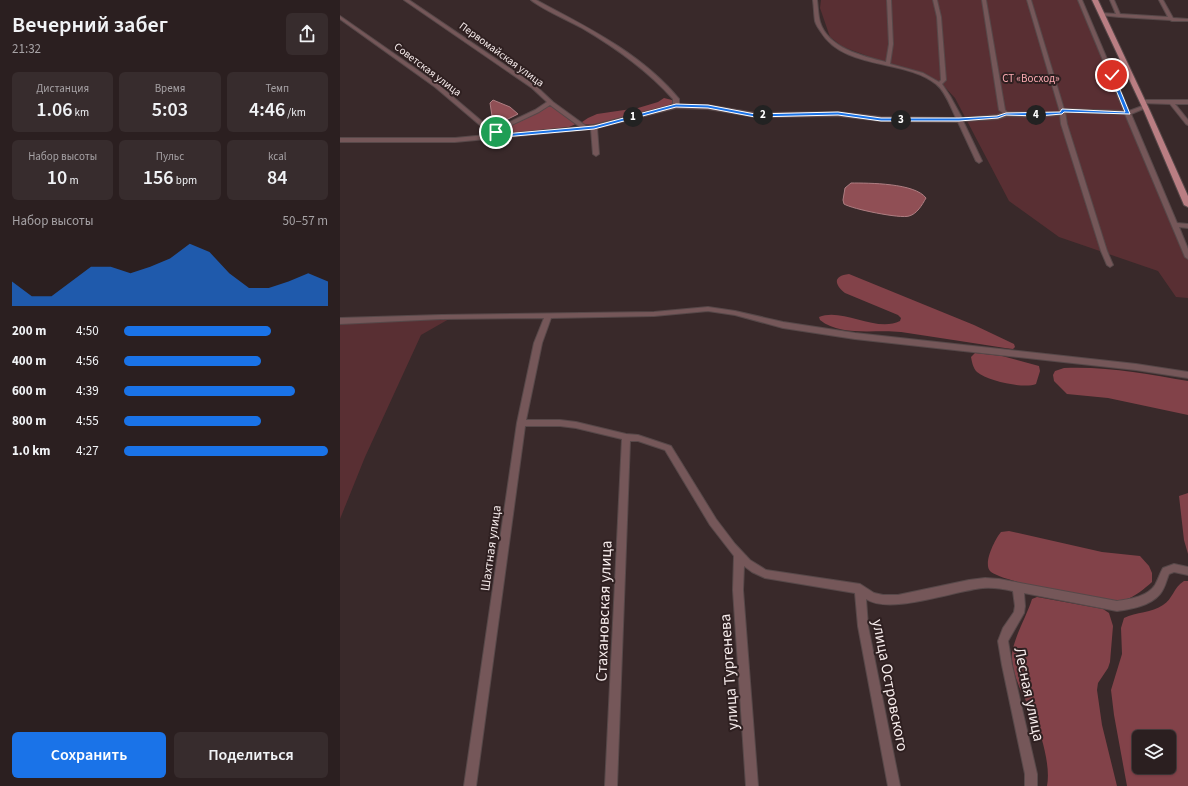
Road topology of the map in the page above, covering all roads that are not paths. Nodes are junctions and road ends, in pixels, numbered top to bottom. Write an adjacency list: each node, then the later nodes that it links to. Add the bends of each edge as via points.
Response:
1 (406, 0): 19 (street, Первомайская улица, via 534,87)
2 (533, 0): 23 (street, via 628,55 661,82 676,99)
3 (815, 0): 17 (street, via 821,30 828,40 856,55)
4 (889, 0): 17 (street, via 891,44)
5 (935, 0): 18 (street, via 939,17 944,80)
6 (984, 0): 26 (street, via 1002,110)
7 (1030, 0): 24 (street)
8 (1080, 0): 25 (street)
9 (1095, 0): 12 (main road)
10 (1112, 0): 13 (street)
11 (1161, 0): 15 (street)
12 (1102, 14): 13 (street); 22 (main road)
13 (1119, 16): 15 (street)
14 (340, 17): 31 (street, Советская улица, via 437,86)
15 (1172, 20): 16 (street)
16 (1188, 20)
17 (888, 64): 18 (street)
18 (939, 84): 27 (street)
19 (550, 102): 30 (street, Первомайская улица); 31 (street, via 537,111)
20 (1171, 102): 21 (street); 22 (street); 28 (street)
21 (1188, 102)
22 (1144, 105): 25 (street); 37 (main road)
23 (676, 106): 27 (street, via 708,107 755,115 838,114 881,120); 29 (street)
24 (1062, 112): 25 (street); 26 (street, via 1038,115); 41 (street)
25 (1128, 113): 38 (street)
26 (1006, 114): 27 (street)
27 (959, 120): 36 (street)
28 (1187, 121)
29 (594, 127): 30 (street); 35 (street)
30 (585, 128): 32 (street)
31 (493, 131): 32 (street, Советская улица); 33 (street)
32 (504, 136): 33 (street)
33 (483, 138): 34 (street)
34 (340, 140)
35 (596, 154)
36 (979, 162)
37 (1188, 205)
38 (1176, 225): 39 (street); 40 (street)
39 (1188, 226)
40 (1188, 257)
41 (1110, 265)
42 (548, 316): 43 (street, via 441,317); 44 (street, via 670,314 708,309 820,331); 45 (street, Шахтная улица, via 538,342)
43 (340, 322)
44 (1188, 375)
45 (521, 423): 46 (street, via 576,425); 51 (street, Шахтная улица)
46 (626, 437): 47 (street, via 638,438 668,448 713,522); 52 (street, Стахановская улица)
47 (739, 555): 50 (street, via 754,569 772,576); 53 (street, улица Тургенева, via 738,590)
48 (1188, 571): 49 (street, via 1174,568 1166,571 1160,587 1150,596 1117,606)
49 (1018, 588): 50 (street, via 985,583 898,600 872,597); 55 (street, Лесная улица, via 1019,613 1003,641 1031,774)
50 (860, 589): 54 (street, улица Островского, via 863,626)
51 (470, 786)
52 (611, 786)
53 (752, 786)
54 (894, 786)
55 (1031, 786)

